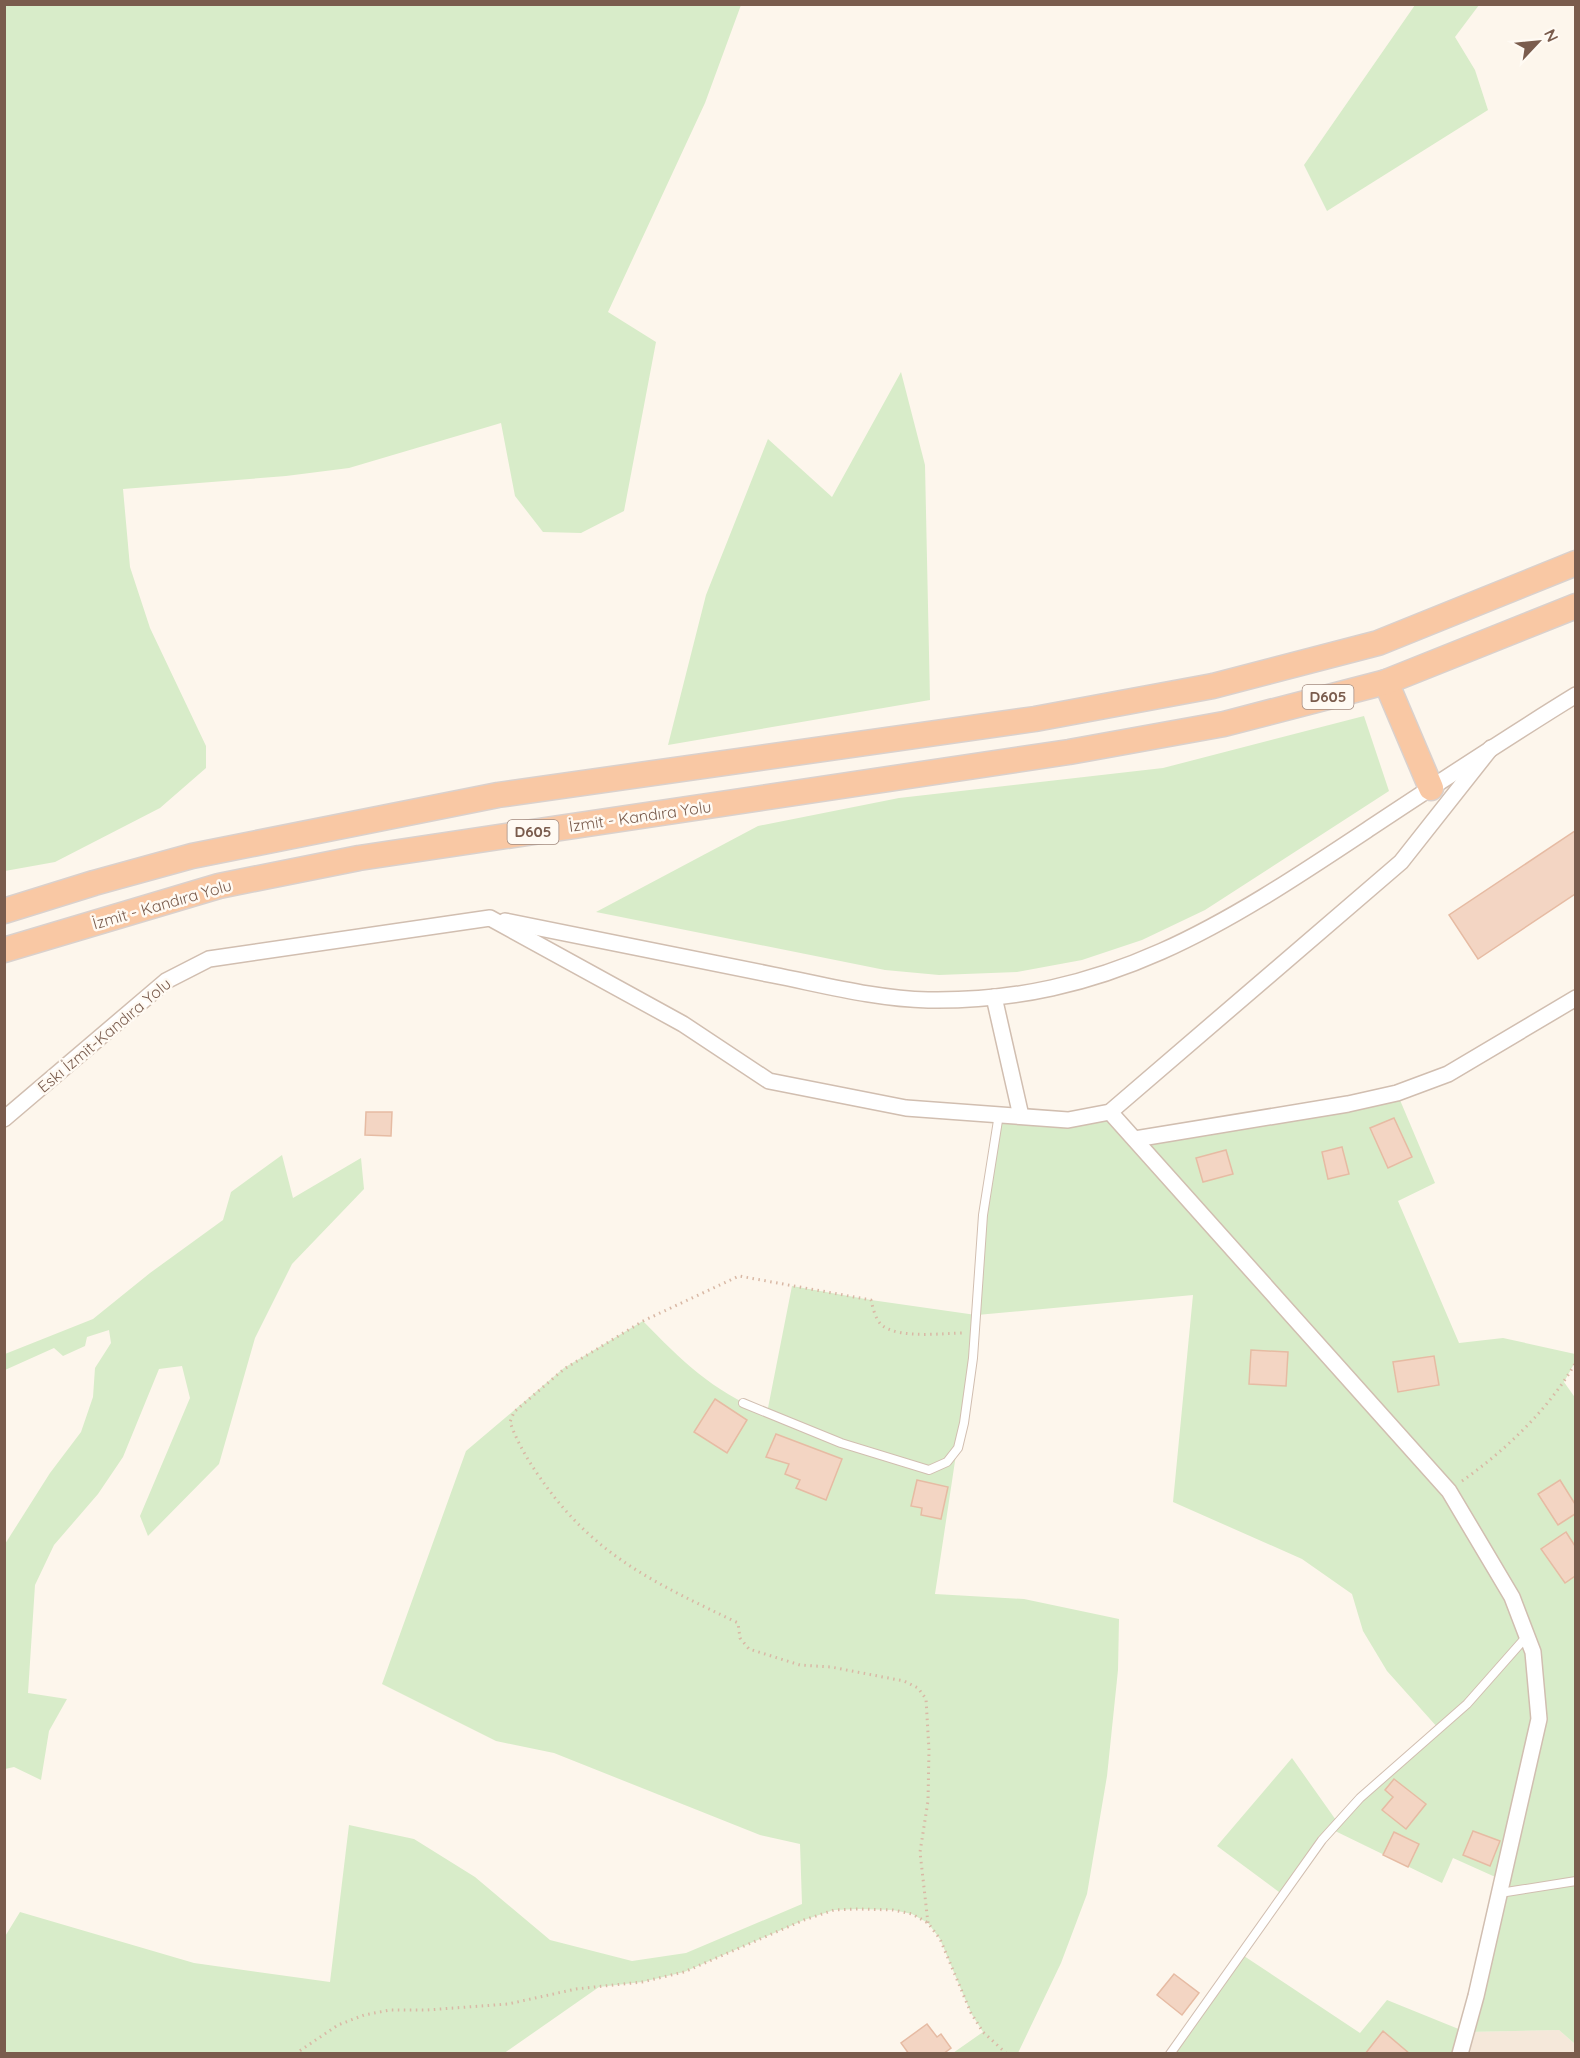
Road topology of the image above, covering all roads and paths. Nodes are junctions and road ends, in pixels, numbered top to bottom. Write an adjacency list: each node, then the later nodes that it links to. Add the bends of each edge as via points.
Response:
1 (1575, 563): 7 (highway, via 1378,643 1213,686 1035,719 498,795 192,856)
2 (1575, 606): 3 (highway, D605)
3 (1386, 682): 6 (highway); 9 (highway, İzmit - Kandıra Yolu / D605, via 1224,724 1069,752 359,858 219,886)
4 (1575, 695): 5 (street)
5 (1491, 748): 6 (street); 12 (street, via 1401,862)
6 (1431, 788): 10 (street, via 1203,934 1094,979)
7 (4, 911)
8 (490, 918): 10 (street, via 863,992 927,1000); 13 (street, via 683,1024 769,1081 906,1108); 15 (street, Eskı İzmit-Kandıra Yolu, via 209,959 166,981)
9 (4, 950)
10 (994, 997): 14 (street)
11 (1575, 998): 16 (street, via 1448,1074 1397,1093)
12 (1110, 1112): 14 (street, via 1068,1120); 16 (street)
13 (999, 1113): 14 (street); 17 (lane, via 983,1215)
14 (1021, 1116)
15 (4, 1119)
16 (1135, 1139): 20 (street)
17 (975, 1332): 19 (lane, via 958,1448 947,1462 929,1470 841,1443); 24 (path, via 919,1335 899,1331 884,1327 871,1300 739,1276 643,1321 564,1368 514,1412 510,1422 539,1476 575,1522 635,1570 738,1623 740,1638 749,1649 800,1665 904,1681 918,1688 926,1699 928,1715 928,1801 920,1852)
18 (1575, 1362): 20 (path, via 1564,1382 1493,1459)
19 (743, 1403)
20 (1449, 1491): 21 (street, via 1512,1597)
21 (1527, 1636): 23 (street, via 1533,1652 1539,1719); 27 (lane, via 1467,1704 1360,1798 1322,1839)
22 (1575, 1881): 23 (lane)
23 (1500, 1893): 28 (street)
24 (928, 1923): 25 (path, via 893,1910 834,1910 684,1972 508,2004 390,2010 364,2015 338,2025); 26 (path, via 940,1940 971,2013 983,2032)
25 (295, 2054)
26 (1007, 2054)
27 (1170, 2054)
28 (1460, 2054)

